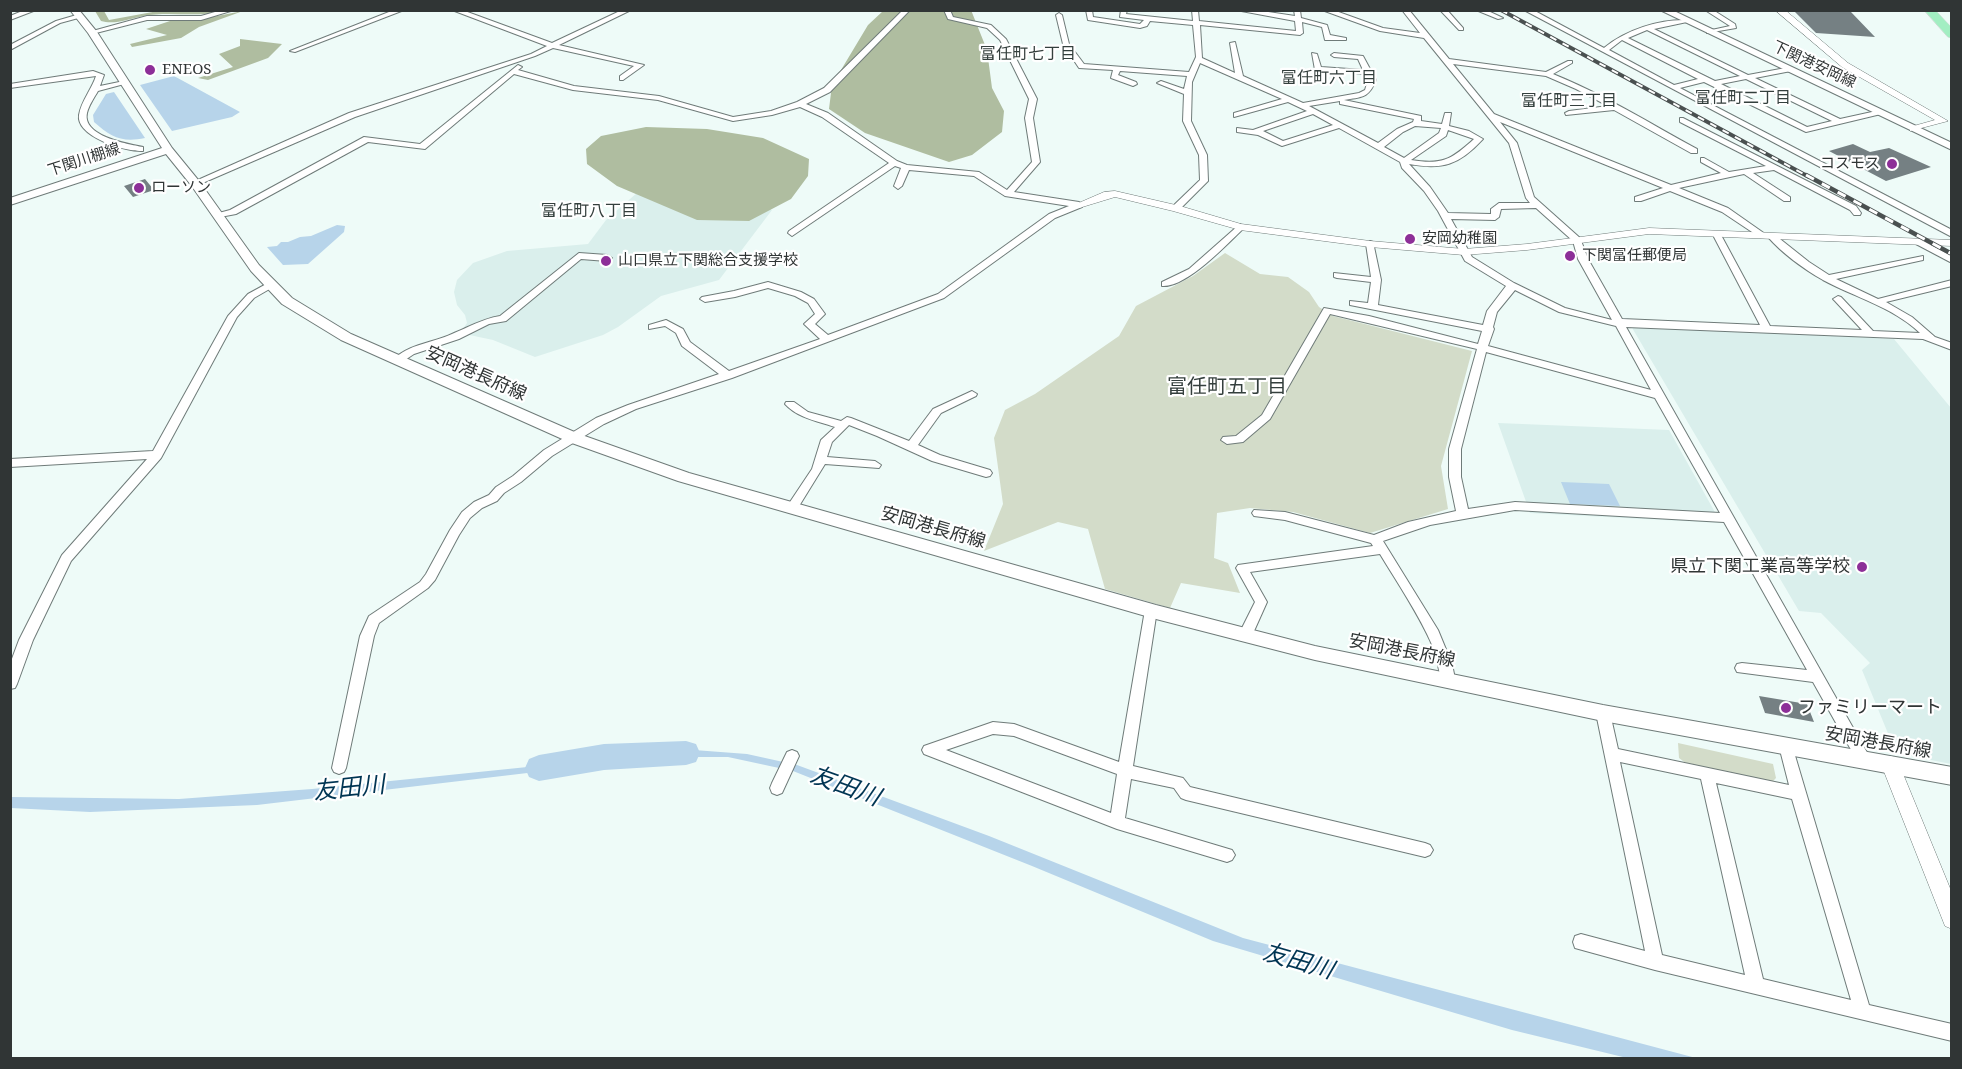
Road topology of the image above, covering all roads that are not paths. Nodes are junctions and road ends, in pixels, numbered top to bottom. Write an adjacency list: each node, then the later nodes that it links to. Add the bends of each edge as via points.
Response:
1 (33, 10): 26 (street)
2 (231, 10): 35 (street, via 201,18 147,18)
3 (401, 10): 45 (street)
4 (455, 10): 42 (street)
5 (628, 10): 42 (street)
6 (907, 10): 77 (street, via 827,90)
7 (947, 10): 110 (street, via 950,18 985,25 998,33 1033,99 1029,118 1036,162)
8 (1089, 10): 28 (street, via 1090,19 1099,22 1140,26)
9 (1124, 10): 28 (street, via 1122,16)
10 (1195, 10): 31 (street)
11 (1239, 10): 29 (street)
12 (1297, 10): 29 (street)
13 (1325, 10): 38 (street, via 1382,30)
14 (1405, 10): 38 (street)
15 (1455, 10): 23 (street)
16 (1479, 10): 27 (street)
17 (1527, 10): 44 (street)
18 (1664, 10): 30 (main road, 下関港安岡線)
19 (1708, 10): 36 (street, via 1733,25)
20 (1779, 10): 88 (street, via 1845,65)
21 (1929, 10): 37 (highway)
22 (1938, 10): 32 (highway)
23 (1443, 11): 34 (street)
24 (77, 13): 35 (main road, 安岡港長府線); 43 (street)
25 (1059, 15): 52 (street, via 1066,44 1078,63)
26 (10, 18)
27 (1500, 18)
28 (1148, 19): 31 (street)
29 (1298, 19): 31 (street, via 1300,33); 40 (street, via 1325,26 1328,38)
30 (1685, 21): 33 (street); 36 (main road, 下関港安岡線)
31 (1197, 22): 49 (street)
32 (1952, 24)
33 (1648, 28): 39 (street); 60 (street)
34 (1461, 29)
35 (92, 32): 66 (main road, 安岡港長府線)
36 (1709, 32): 54 (main road, 下関港安岡線)
37 (1952, 35)
38 (1427, 36): 50 (street)
39 (1623, 38): 44 (street); 64 (street)
40 (1344, 39)
41 (1233, 43): 58 (street)
42 (553, 46): 47 (street); 61 (street, via 640,66)
43 (10, 48)
44 (1602, 50): 71 (street)
45 (293, 51)
46 (1314, 54): 53 (street)
47 (533, 55): 55 (street); 107 (street, via 352,115)
48 (1334, 55): 59 (street, via 1361,57)
49 (1198, 59): 56 (street); 58 (street)
50 (1446, 61): 57 (street); 85 (street)
51 (1570, 62): 57 (street)
52 (1117, 69): 56 (street); 69 (street, via 1114,76)
53 (1318, 69): 59 (street); 62 (street)
54 (1788, 69): 60 (street); 81 (main road, 下関港安岡線)
55 (513, 71): 77 (street, via 573,88 659,98 733,119 772,114); 120 (street, via 422,147 367,139 234,212)
56 (1190, 74): 74 (street)
57 (1547, 74): 79 (street)
58 (1239, 76): 75 (street)
59 (1370, 76): 63 (street); 76 (street, via 1368,91)
60 (1747, 76): 68 (street); 86 (street)
61 (623, 78)
62 (1320, 79)
63 (1341, 79)
64 (1706, 79): 68 (street); 71 (street)
65 (34, 82): 70 (street); 72 (street, via 93,73 100,75); 73 (street, via 26,92)
66 (124, 83): 72 (street); 99 (main road, 安岡港長府線)
67 (1161, 83): 74 (street)
68 (1716, 83): 86 (street, via 1806,130)
69 (1133, 84)
70 (10, 86)
71 (1673, 87): 124 (street)
72 (97, 89): 97 (street, via 83,114 89,132)
73 (39, 90)
74 (1188, 93): 118 (street, via 1188,121 1203,155 1204,181)
75 (1289, 99): 78 (street); 83 (street)
76 (1336, 100): 78 (street); 87 (street, via 1418,117)
77 (800, 104): 102 (street, via 825,115)
78 (1302, 105): 80 (street)
79 (1617, 107): 82 (street); 98 (street)
80 (1312, 112): 90 (street); 94 (street)
81 (1878, 112): 86 (street); 92 (main road, 下関港安岡線)
82 (1569, 113)
83 (1237, 115)
84 (1448, 115): 91 (street)
85 (1492, 116): 109 (street); 117 (street, via 1513,143 1530,198)
86 (1839, 122)
87 (1416, 123): 91 (street); 95 (street)
88 (1947, 123): 92 (street)
89 (1686, 125): 104 (street)
90 (1338, 126): 94 (street, via 1282,144); 95 (street)
91 (1445, 128): 101 (street, via 1443,134); 101 (street, via 1479,139 1446,165)
92 (1913, 129): 96 (main road, 下関港安岡線)
93 (1240, 130): 94 (street)
94 (1253, 132)
95 (1378, 147): 101 (street)
96 (1952, 147)
97 (140, 149)
98 (1688, 149)
99 (168, 150): 107 (main road, 安岡港長府線); 115 (main road, 下関川棚線)
100 (1704, 160): 106 (street)
101 (1404, 161): 121 (street)
102 (894, 164): 103 (street); 123 (street)
103 (906, 167): 108 (street); 110 (street, via 976,174)
104 (1775, 167): 105 (street); 119 (street)
105 (1745, 171): 106 (street); 113 (street)
106 (1726, 173): 109 (street)
107 (195, 183): 120 (main road, 安岡港長府線)
108 (898, 186)
109 (1670, 187): 111 (street); 112 (street)
110 (1008, 194): 116 (street)
111 (1693, 196): 114 (street); 126 (street, via 1725,210)
112 (1638, 199)
113 (1787, 199)
114 (1679, 201)
115 (10, 202)
116 (1078, 205): 118 (street, via 1115,194); 153 (street, via 1052,216 941,296)
117 (1537, 205): 121 (street, via 1499,206 1495,217); 127 (street)
118 (1176, 208): 122 (street)
119 (1857, 213)
120 (218, 216): 140 (main road, 安岡港長府線)
121 (1445, 216): 131 (street)
122 (1240, 227): 130 (street); 139 (street, via 1192,271)
123 (792, 233)
124 (1952, 234)
125 (1717, 236): 126 (street); 127 (street, via 1650,231); 150 (street)
126 (1768, 237): 128 (street); 136 (street)
127 (1577, 240): 131 (street); 147 (street, via 1583,259)
128 (1919, 242): 129 (street); 134 (street)
129 (1952, 243)
130 (1370, 244): 131 (street); 137 (street)
131 (1464, 252): 141 (street, via 1468,259)
132 (607, 258): 156 (street, via 579,256 503,319 487,321)
133 (1920, 258): 136 (street)
134 (1952, 260)
135 (1337, 275): 137 (street)
136 (1826, 278): 145 (street)
137 (1376, 280): 146 (street)
138 (1952, 283): 145 (street)
139 (1165, 284)
140 (270, 285): 156 (main road, 安岡港長府線, via 287,301 346,337); 165 (street, via 250,296 233,316)
141 (1511, 285): 147 (street, via 1562,310); 149 (street, via 1492,311)
142 (705, 299): 153 (street, via 768,285 798,294 820,314 809,324)
143 (1838, 299): 151 (street)
144 (1353, 303): 146 (street)
145 (1876, 303): 152 (street, via 1900,314)
146 (1373, 305): 149 (street)
147 (1621, 324): 150 (street); 159 (street)
148 (652, 327): 157 (street, via 666,323 680,331 686,344)
149 (1489, 328): 155 (street)
150 (1767, 330): 151 (street)
151 (1871, 334): 152 (street)
152 (1931, 338): 154 (street)
153 (826, 339): 157 (street)
154 (1952, 347)
155 (1481, 349): 159 (street); 163 (street, via 1416,329 1328,310 1266,417 1239,439); 172 (street, via 1455,449 1455,477)
156 (398, 360): 162 (main road, 安岡港長府線)
157 (728, 375): 162 (street, via 632,407)
158 (972, 394): 164 (street, via 937,411)
159 (1658, 395): 173 (street)
160 (790, 405): 161 (street, via 804,414)
161 (842, 425): 164 (street, via 847,422); 166 (street, via 827,440)
162 (574, 438): 170 (main road, 安岡港長府線, via 684,477); 187 (street, via 466,515 424,585 374,620 367,636)
163 (1227, 440)
164 (911, 447): 169 (street)
165 (157, 455): 167 (street); 180 (street, via 66,558 26,640)
166 (820, 460): 168 (street); 170 (street)
167 (10, 463)
168 (875, 465)
169 (986, 474)
170 (792, 508): 175 (main road, 安岡港長府線)
171 (1258, 513): 174 (street, via 1285,516)
172 (1463, 515): 173 (street, via 1515,506); 174 (street, via 1392,531)
173 (1727, 518): 178 (street)
174 (1379, 544): 176 (street, via 1242,568 1261,602); 179 (street, via 1431,630)
175 (1151, 610): 176 (main road, 安岡港長府線); 188 (street)
176 (1245, 636): 179 (main road, 安岡港長府線, via 1315,654)
177 (1742, 668): 178 (street)
178 (1818, 677): 185 (street)
179 (1448, 679): 181 (main road, 安岡港長府線)
180 (10, 684)
181 (1603, 713): 182 (main road, 安岡港長府線); 183 (street)
182 (1786, 746): 185 (main road, 安岡港長府線); 192 (street)
183 (1612, 754): 189 (street); 198 (street)
184 (792, 756): 191 (street)
185 (1864, 760): 186 (main road, 安岡港長府線)
186 (1890, 764): 190 (main road, 安岡港長府線); 196 (street)
187 (339, 768)
188 (1126, 771): 193 (street); 193 (street, via 1014,730 993,728 929,750); 194 (street, via 1178,783 1186,793 1336,822)
189 (1707, 776): 192 (street); 199 (street)
190 (1952, 776)
191 (777, 788)
192 (1798, 795): 200 (street)
193 (1117, 822): 195 (street)
194 (1425, 850)
195 (1227, 855)
196 (1952, 919)
197 (1581, 942): 198 (street)
198 (1655, 962): 199 (street)
199 (1756, 986): 200 (street)
200 (1863, 1012): 201 (street)
201 (1952, 1033)

